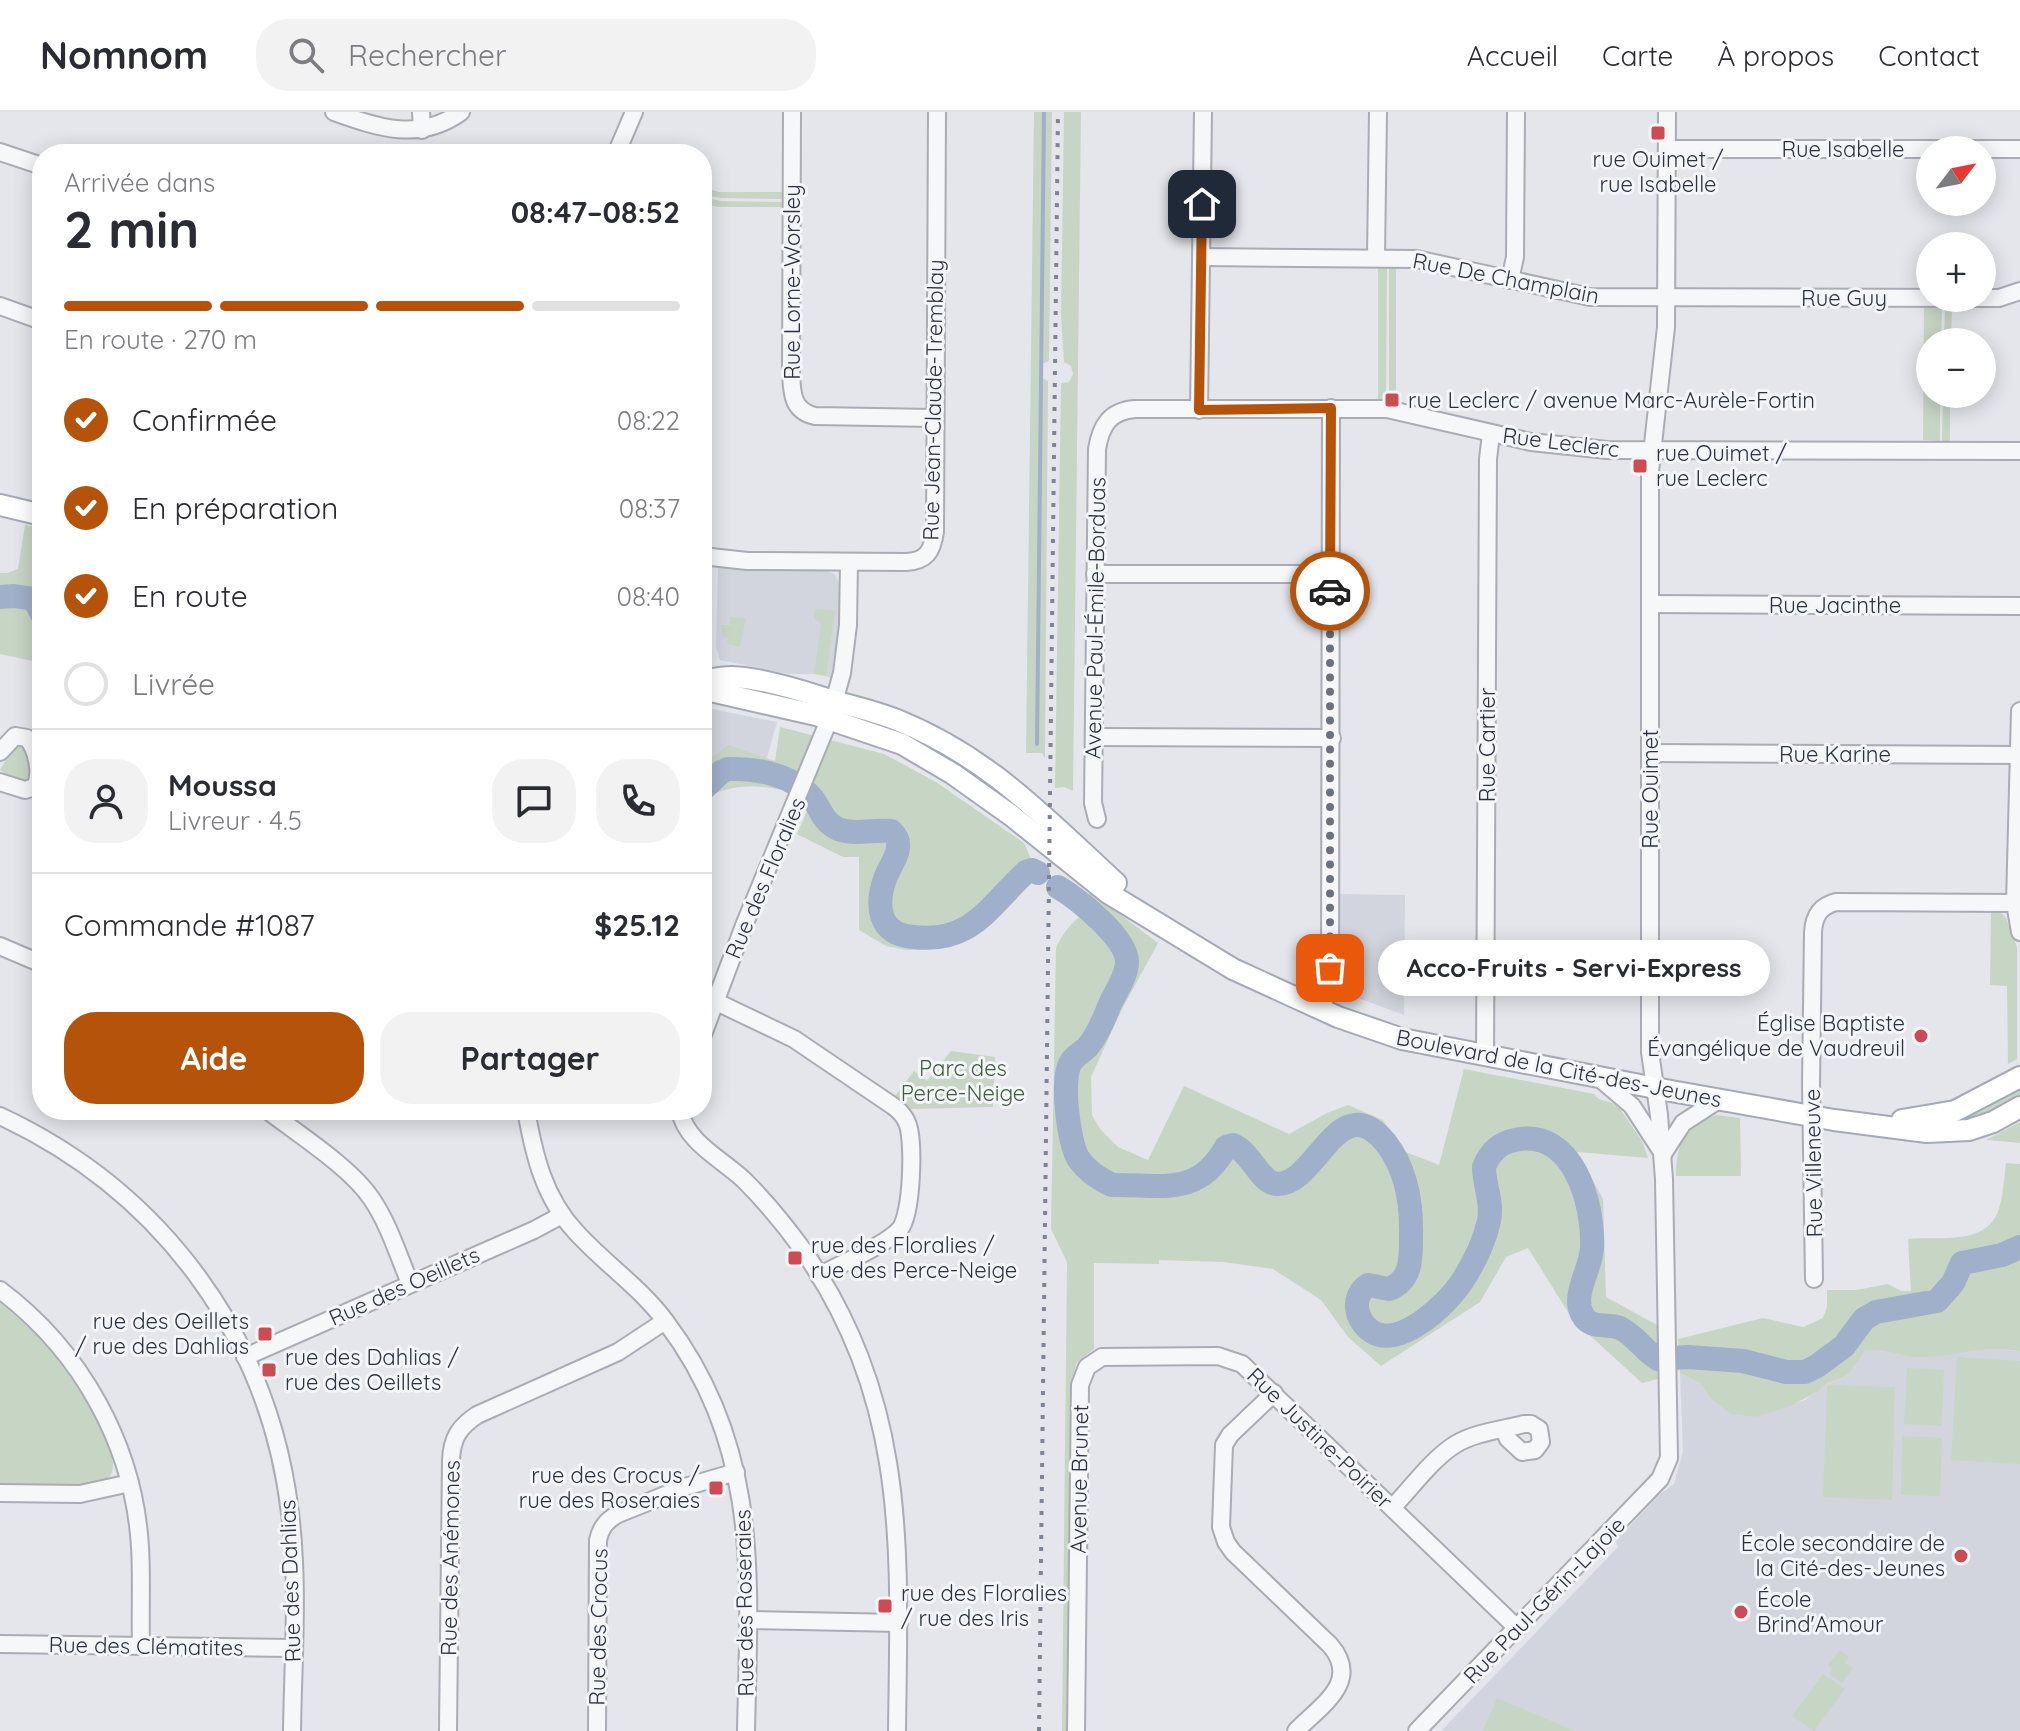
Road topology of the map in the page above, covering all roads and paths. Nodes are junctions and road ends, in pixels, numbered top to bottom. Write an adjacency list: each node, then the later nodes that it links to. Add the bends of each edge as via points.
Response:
1 (334, 112): 11 (street, via 381,128)
2 (421, 112): 11 (street)
3 (461, 112): 11 (street)
4 (634, 112): 12 (street)
5 (792, 112): 26 (street, Rue Lorne-Worsley, via 795,402 803,413 815,416)
6 (937, 112): 26 (street, Rue Jean-Claude-Tremblay)
7 (1203, 112): 17 (street)
8 (1378, 112): 18 (street)
9 (1516, 112): 19 (street, via 1515,257)
10 (1667, 112): 13 (street, Rue Ouimet)
11 (422, 130)
12 (620, 144)
13 (1667, 149): 14 (street, Rue Isabelle); 21 (street, Rue Ouimet)
14 (2020, 149)
15 (0, 152): 16 (street)
16 (32, 163)
17 (1202, 257): 18 (street, Rue De Champlain); 25 (street)
18 (1376, 257): 19 (street, Rue De Champlain, via 1425,260)
19 (1510, 280): 21 (street, Rue De Champlain, via 1582,297)
20 (2020, 291): 21 (street, Rue Guy, via 1999,298)
21 (1666, 297): 29 (street, Rue Ouimet)
22 (0, 306): 23 (street)
23 (32, 317)
24 (1331, 408): 25 (street, Rue Leclerc); 28 (street, Rue Leclerc, via 1394,410); 36 (street)
25 (1199, 410): 27 (street, Rue Leclerc, via 1127,409)
26 (935, 418): 34 (street, Rue Jean-Claude-Tremblay, via 935,532 930,551 919,561)
27 (1108, 419): 35 (street, Avenue Paul-Émile-Borduas, via 1097,449)
28 (1491, 434): 29 (street, Rue Leclerc, via 1554,446); 61 (street, Rue Cartier)
29 (1653, 450): 30 (street, Rue Leclerc); 37 (street, Rue Ouimet)
30 (2020, 451)
31 (0, 505): 32 (main road)
32 (32, 513)
33 (712, 557): 34 (street, Rue Jean-Claude-Tremblay)
34 (849, 562): 42 (street, Rue des Floralies, via 848,625)
35 (1095, 574): 36 (street); 44 (street, Avenue Paul-Émile-Borduas)
36 (1331, 574): 45 (street)
37 (1650, 604): 38 (street, Rue Jacinthe); 48 (street, Rue Ouimet)
38 (2020, 606)
39 (712, 683): 40 (main road, Boulevard de la Cité-des-Jeunes)
40 (728, 686): 41 (main road, Boulevard de la Cité-des-Jeunes); 42 (main road, Boulevard de la Cité-des-Jeunes)
41 (712, 688)
42 (832, 710): 58 (street, Rue des Floralies); 60 (main road, Boulevard de la Cité-des-Jeunes, via 898,720 983,766 1177,934 1253,980)
43 (2020, 711): 49 (street)
44 (1094, 737): 45 (street); 53 (street, Avenue Paul-Émile-Borduas)
45 (1332, 738): 60 (street, via 1330,979)
46 (32, 746): 47 (street, via 27,738 15,736)
47 (0, 752)
48 (1650, 753): 49 (street, Rue Karine); 64 (street, Rue Ouimet, via 1650,1052)
49 (2020, 755): 52 (street)
50 (0, 782): 51 (street)
51 (32, 788)
52 (2020, 814): 54 (street)
53 (1097, 819)
54 (2018, 904): 55 (street); 68 (street, Rue Villeneuve, via 1836,902 1819,912 1813,923)
55 (2020, 932)
56 (0, 946): 57 (street)
57 (32, 960)
58 (712, 989)
59 (712, 1000): 75 (street, via 794,1039 893,1106 907,1124 904,1222 888,1238)
60 (1322, 1010): 61 (main road, Boulevard de la Cité-des-Jeunes, via 1402,1039)
61 (1485, 1056): 62 (main road, Boulevard de la Cité-des-Jeunes)
62 (1598, 1077): 64 (main road, Boulevard de la Cité-des-Jeunes); 73 (street, via 1632,1106)
63 (2020, 1077): 72 (main road, Boulevard de la Cité-des-Jeunes, via 1945,1114)
64 (1655, 1088): 65 (main road, Boulevard de la Cité-des-Jeunes); 73 (street, Rue Ouimet)
65 (1720, 1099): 68 (main road, Boulevard de la Cité-des-Jeunes); 73 (street, via 1683,1123)
66 (2020, 1107): 72 (main road, Boulevard de la Cité-des-Jeunes, via 1958,1132)
67 (0, 1116): 80 (street, Rue des Dahlias, via 73,1156 148,1217 207,1288)
68 (1812, 1116): 72 (main road, Boulevard de la Cité-des-Jeunes); 76 (street, Rue Villeneuve)
69 (280, 1120): 77 (street, via 367,1193)
70 (528, 1120): 74 (street, Rue des Roseraies, via 539,1171)
71 (684, 1120): 75 (street, via 689,1133 771,1209)
72 (1867, 1123)
73 (1663, 1154): 84 (street, Rue Ouimet)
74 (562, 1215): 77 (street, Rue des Oeillets); 79 (street, Rue des Roseraies)
75 (819, 1276): 90 (street, via 857,1349 886,1445 898,1535)
76 (1814, 1279)
77 (410, 1283): 80 (street, Rue des Oeillets)
78 (0, 1290): 86 (street, via 49,1334 82,1375 111,1427)
79 (665, 1321): 85 (street, Rue des Roseraies, via 710,1395); 96 (street, Rue des Anémones, via 618,1352 477,1415 455,1436)
80 (245, 1357): 94 (street, Rue des Dahlias, via 268,1414 285,1480 293,1550)
81 (1084, 1371): 82 (street, Rue Justine-Poirier, via 1109,1356 1223,1356 1242,1364); 100 (street, Avenue Brunet)
82 (1274, 1393): 88 (street, Rue Justine-Poirier); 101 (street, via 1224,1445 1221,1527 1233,1552 1340,1658 1339,1685)
83 (1504, 1429): 88 (street, via 1453,1446)
84 (1667, 1466): 91 (street, Rue Paul-Gérin-Lajoie)
85 (736, 1472): 89 (street, Rue des Roseraies, via 747,1534); 97 (street, Rue des Crocus, via 618,1514 601,1530)
86 (130, 1483): 87 (street, via 80,1494); 93 (street, via 140,1547)
87 (0, 1493)
88 (1393, 1507): 91 (street, Rue Justine-Poirier)
89 (748, 1620): 90 (street); 98 (street, Rue des Roseraies)
90 (899, 1623): 99 (street)
91 (1517, 1628): 102 (street, Rue Paul-Gérin-Lajoie)
92 (0, 1644): 93 (street, Rue des Clématites)
93 (141, 1645): 94 (street, Rue des Clématites)
94 (293, 1648): 95 (street, Rue des Dahlias)
95 (292, 1731)
96 (448, 1731)
97 (597, 1731)
98 (746, 1731)
99 (897, 1731)
100 (1076, 1731)
101 (1296, 1731)
102 (1417, 1731)

